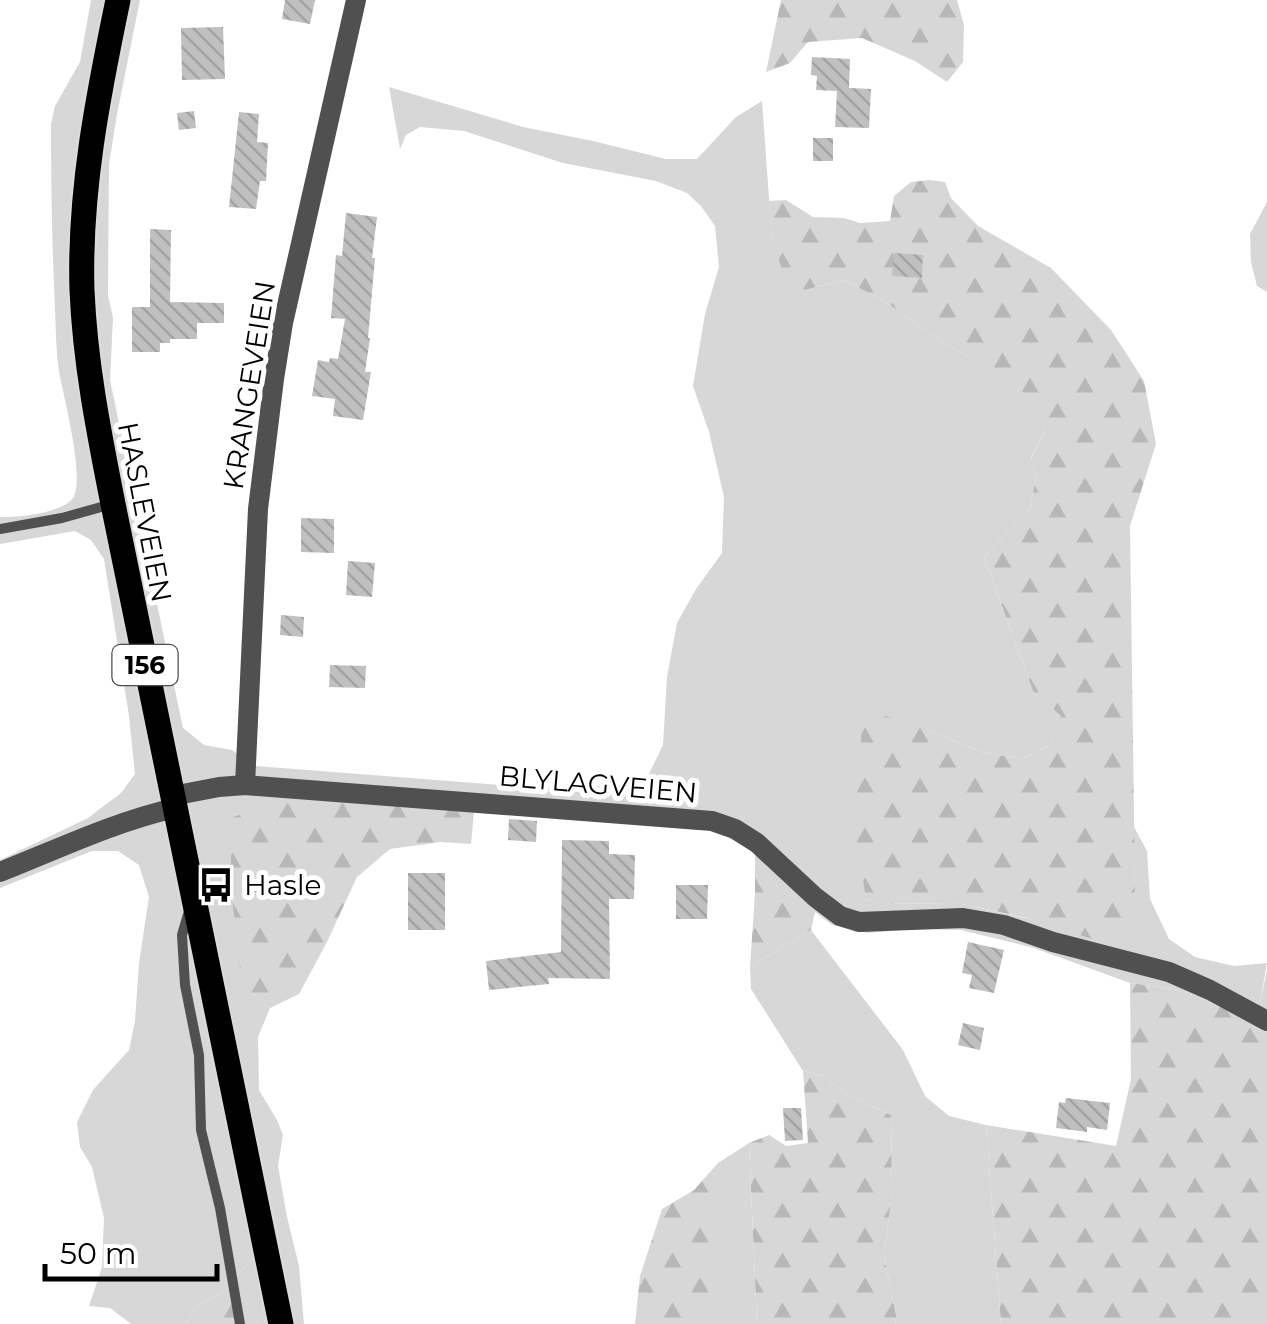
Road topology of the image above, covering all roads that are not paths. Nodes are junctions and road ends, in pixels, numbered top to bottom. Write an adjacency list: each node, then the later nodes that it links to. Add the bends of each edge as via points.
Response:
1 (118, 0): 3 (main road, HASLEVEIEN / 156, via 91,142 82,290 94,408)
2 (356, 0): 5 (street, KRANGEVEIEN, via 274,379 258,509)
3 (113, 504): 4 (lane); 6 (main road, HASLEVEIEN / 156)
4 (0, 529)
5 (245, 785): 6 (street, BLYLAGVEIEN); 9 (street, BLYLAGVEIEN, via 712,821 758,842 840,916 1004,925 1169,972)
6 (174, 802): 7 (street, BLYLAGVEIEN); 8 (main road, HASLEVEIEN / 156)
7 (0, 872)
8 (193, 895): 10 (lane, via 182,935 185,985 199,1055 201,1130); 11 (main road, HASLEVEIEN / 156)
9 (1267, 1021)
10 (240, 1324)
11 (280, 1324)

